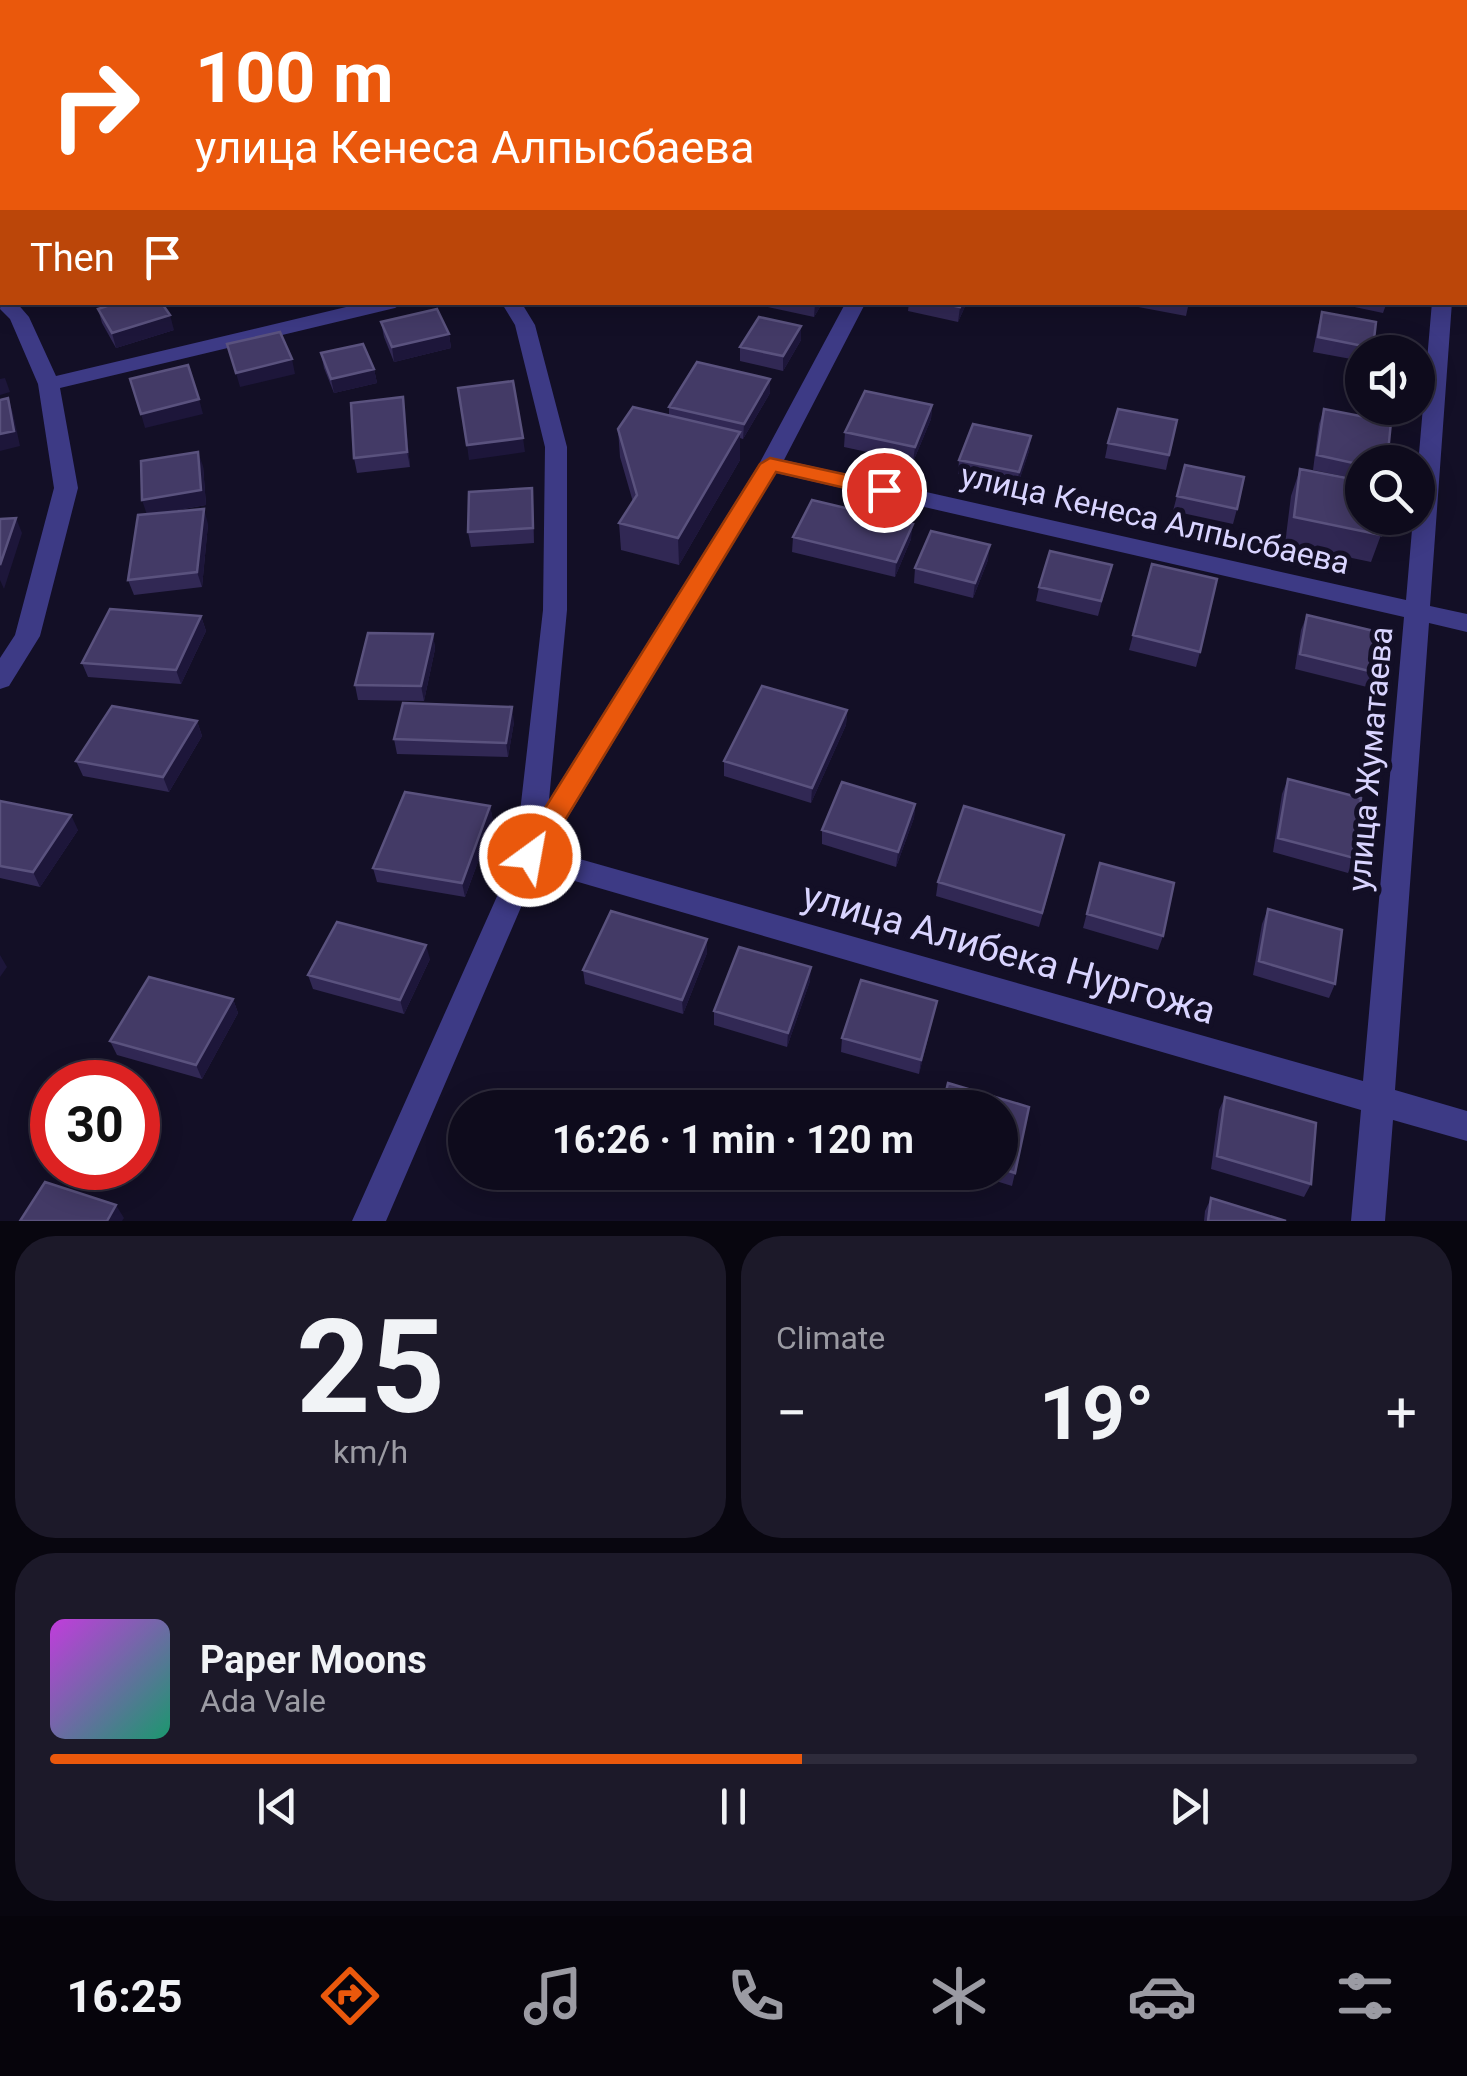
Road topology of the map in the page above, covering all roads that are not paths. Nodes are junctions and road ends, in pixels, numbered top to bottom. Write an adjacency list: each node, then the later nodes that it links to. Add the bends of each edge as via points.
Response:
1 (7, 305): 6 (street, via 19,316)
2 (382, 305): 6 (street)
3 (513, 305): 11 (street, via 525,324 556,447 555,610)
4 (854, 305): 7 (street)
5 (1442, 305): 8 (street, улица Жуматаева)
6 (48, 384): 10 (street, via 66,488 27,636)
7 (770, 464): 8 (street, улица Кенеса Алпысбаева); 11 (street)
8 (1418, 612): 9 (street, улица Кенеса Алпысбаева); 12 (street, улица Жуматаева)
9 (1467, 623)
10 (0, 679)
11 (530, 856): 12 (street, улица Алибека Нургожа); 14 (street)
12 (1376, 1100): 13 (street, улица Алибека Нургожа); 15 (street, улица Жуматаева)
13 (1467, 1126)
14 (369, 1221)
15 (1368, 1221)

